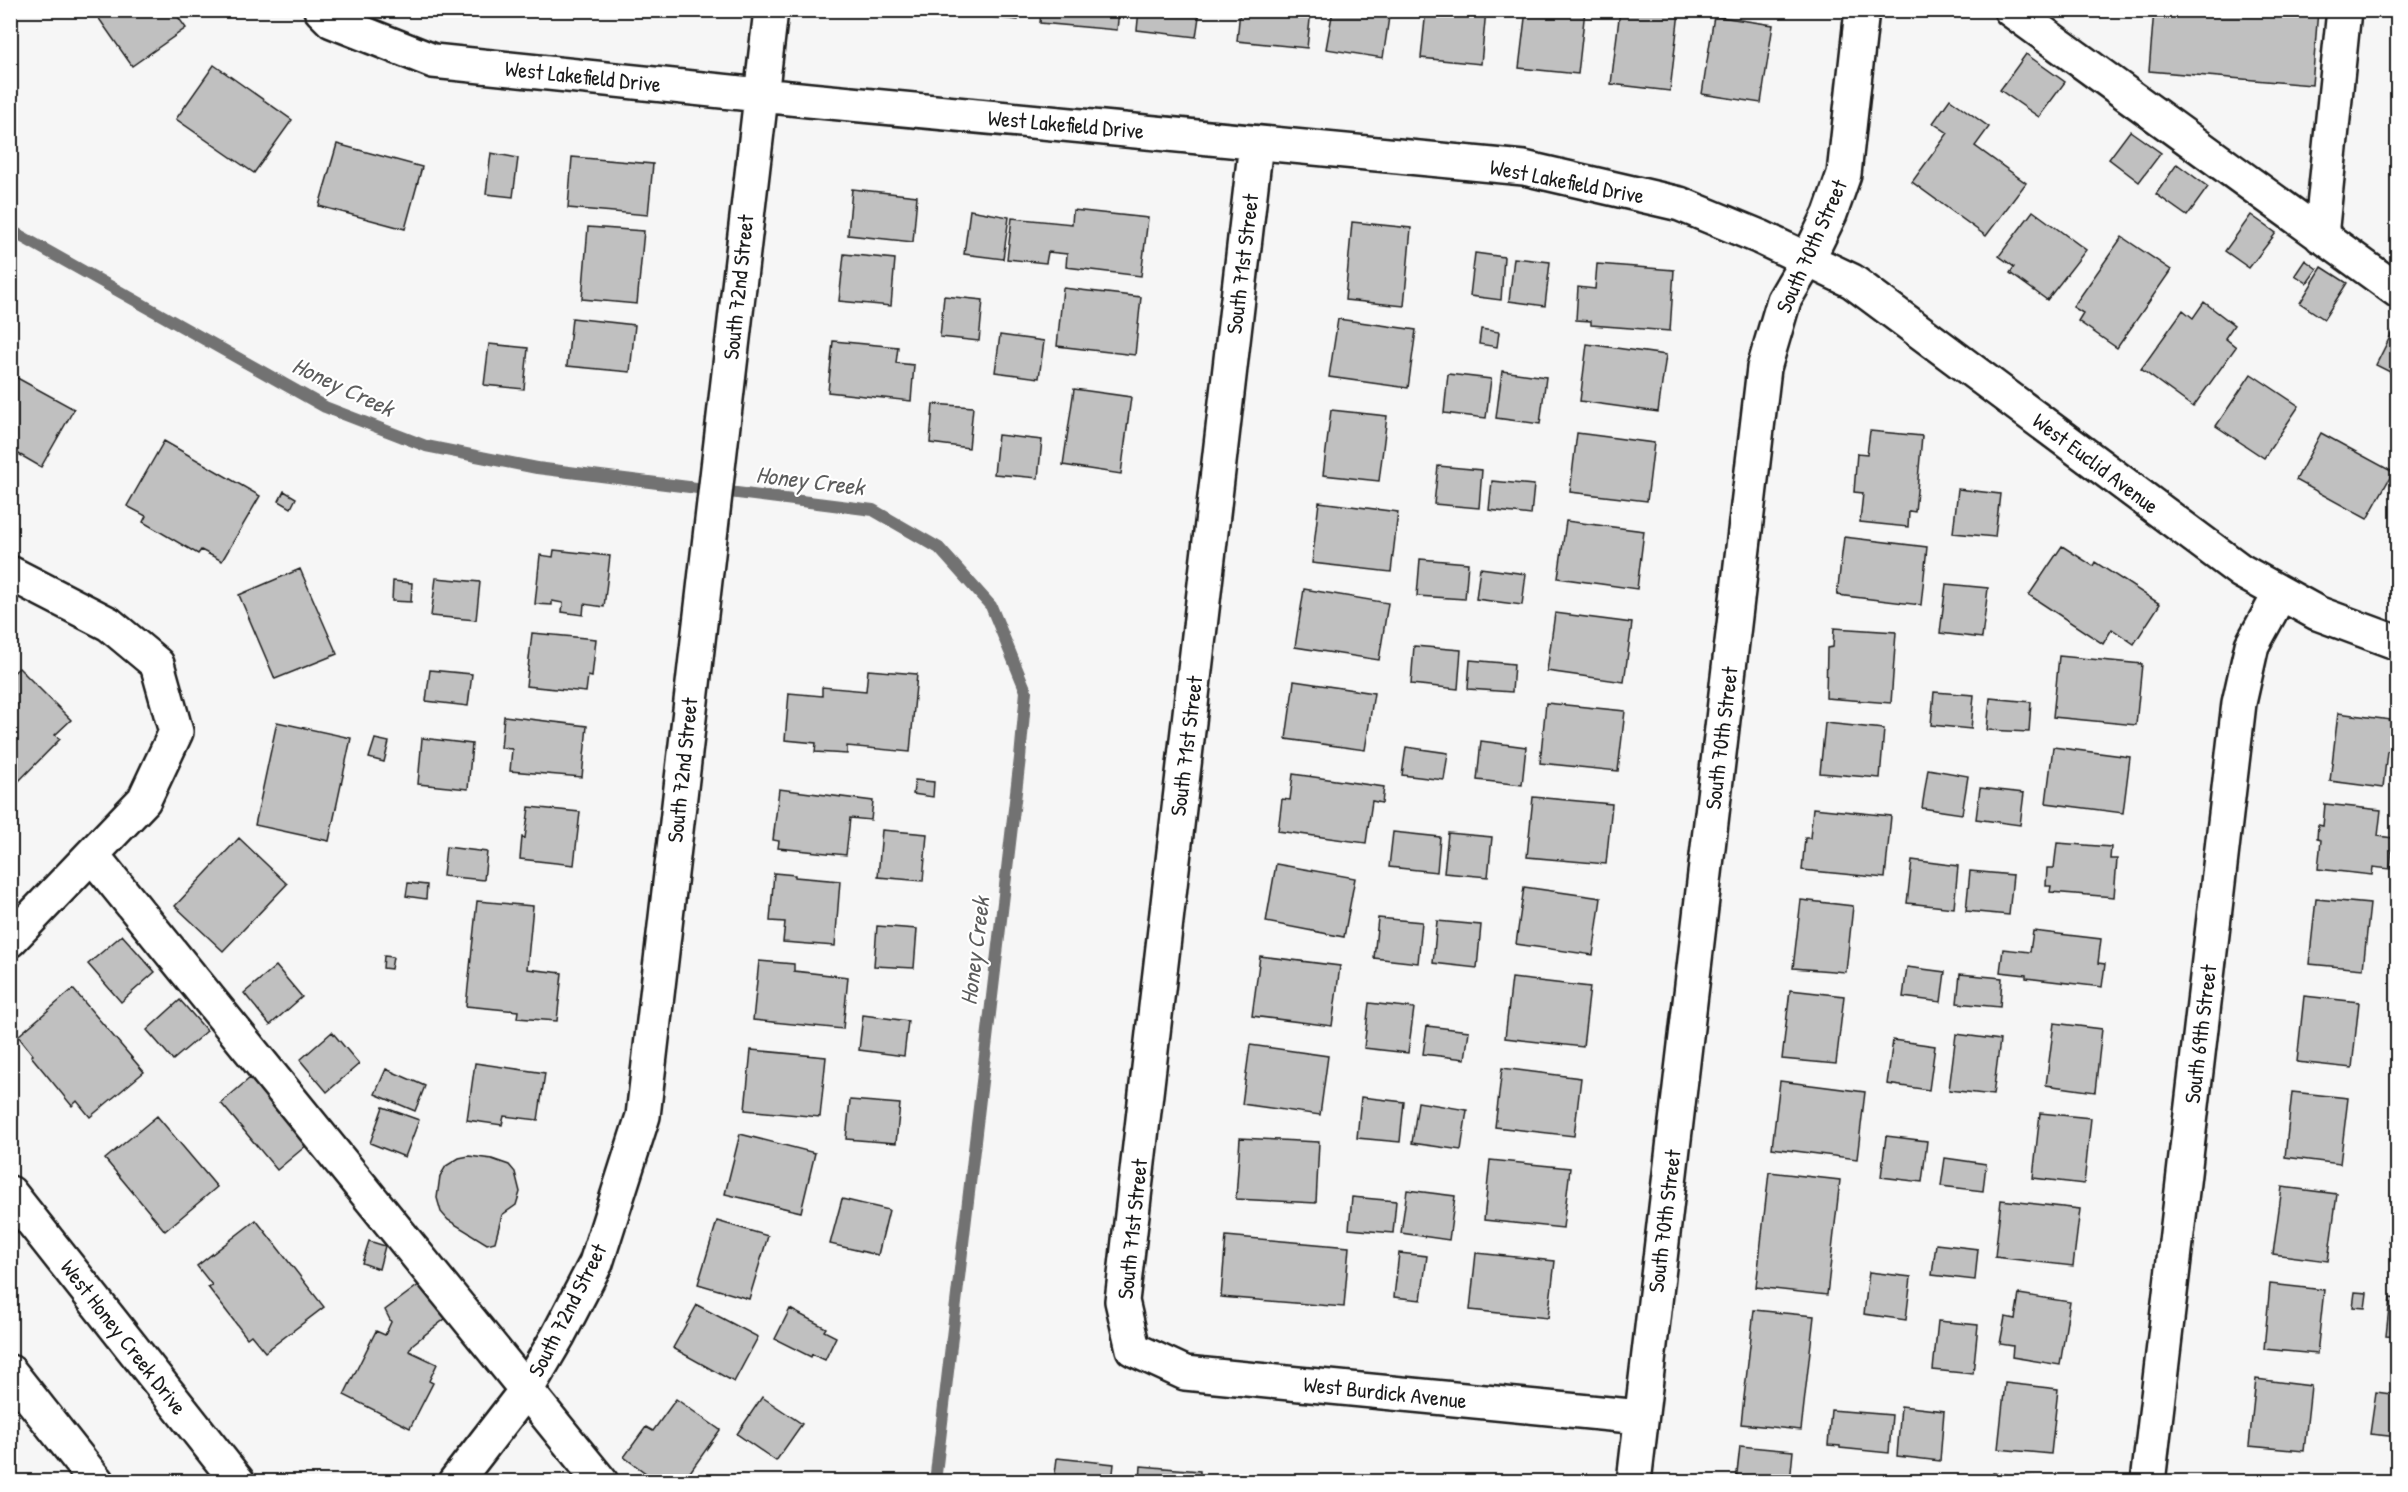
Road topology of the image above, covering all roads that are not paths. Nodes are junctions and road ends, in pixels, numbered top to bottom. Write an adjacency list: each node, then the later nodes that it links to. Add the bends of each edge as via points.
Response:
1 (321, 10): 6 (street, West Lakefield Drive, via 332,21 433,61)
2 (771, 10): 6 (street, South 72nd Street)
3 (1862, 10): 9 (street, South 70th Street, via 1844,174)
4 (2011, 10): 8 (street)
5 (2344, 10): 8 (street)
6 (760, 95): 7 (street, West Lakefield Drive); 19 (street, South 72nd Street, via 643,1116 596,1263)
7 (1256, 143): 9 (street, West Lakefield Drive, via 1524,168 1680,204); 17 (street, South 71st Street, via 1122,1301)
8 (2321, 236): 10 (street)
9 (1808, 259): 12 (street, West Euclid Avenue, via 1852,281 2241,571); 20 (street, South 70th Street, via 1784,300 1764,368)
10 (2397, 291)
11 (10, 573): 14 (street, via 108,624 158,664 176,732 144,800)
12 (2280, 594): 13 (street, West Euclid Avenue, via 2317,613); 26 (street, South 69th Street, via 2252,645 2239,703)
13 (2397, 643)
14 (92, 855): 15 (street); 19 (street)
15 (10, 940)
16 (10, 1193): 22 (street, West Honey Creek Drive)
17 (1133, 1349): 20 (street, West Burdick Avenue, via 1185,1373)
18 (10, 1371): 21 (street)
19 (527, 1389): 23 (street, South 72nd Street); 24 (street)
20 (1641, 1417): 25 (street, South 70th Street)
21 (97, 1482)
22 (238, 1482)
23 (454, 1482)
24 (601, 1482)
25 (1634, 1482)
26 (2148, 1482)

